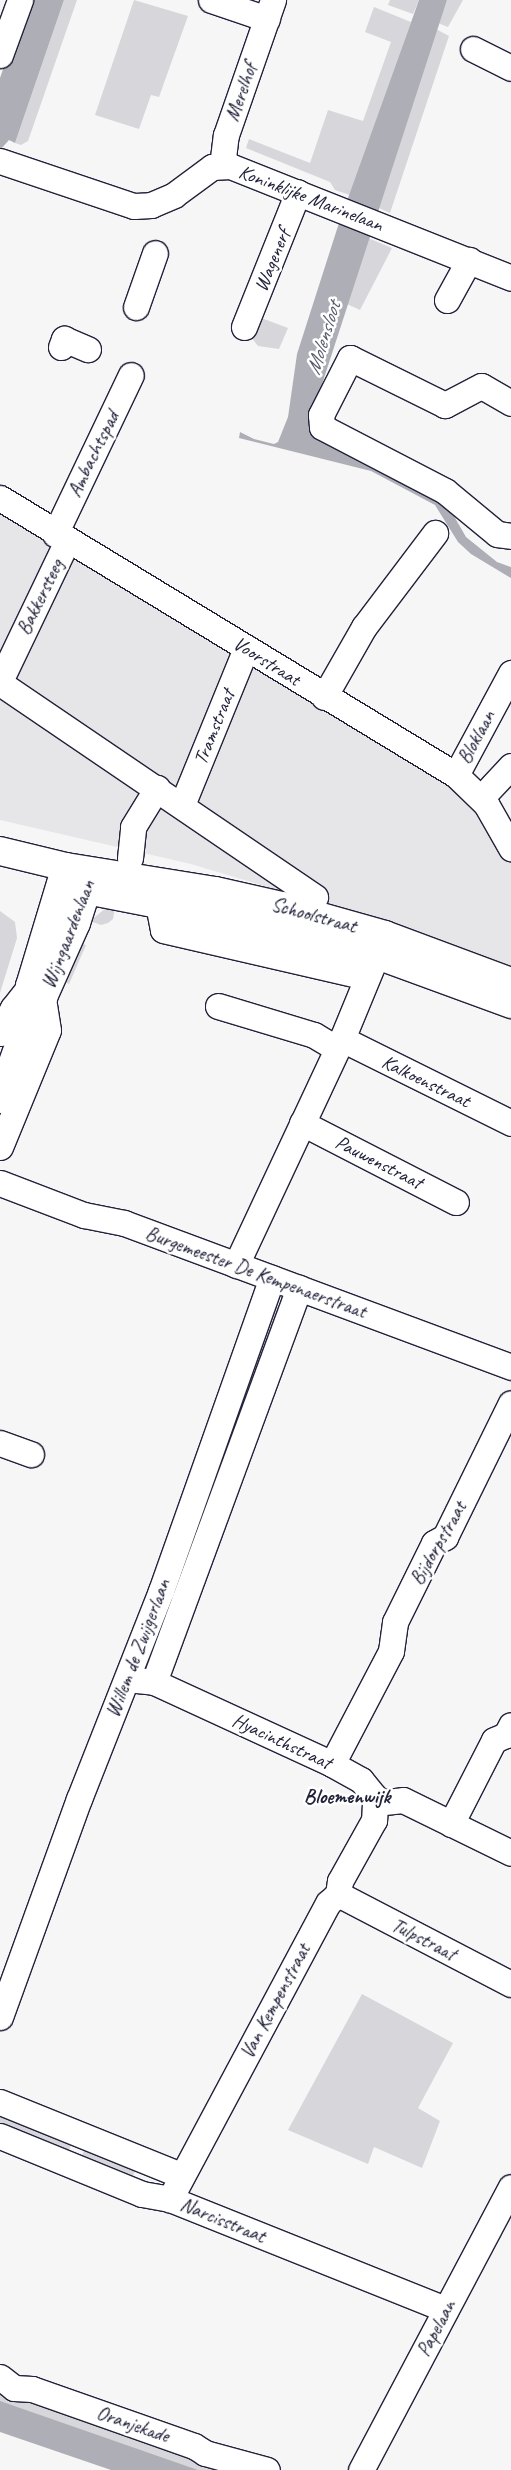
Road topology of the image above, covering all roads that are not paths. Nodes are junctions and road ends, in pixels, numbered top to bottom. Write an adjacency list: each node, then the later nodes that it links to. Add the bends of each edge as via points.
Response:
1 (20, 0): 5 (street)
2 (211, 0): 3 (street, Merelhof)
3 (270, 9): 8 (street, Merelhof, via 226,135)
4 (473, 49): 6 (street)
5 (0, 55)
6 (511, 68)
7 (0, 161): 8 (street, Koninklijke Marinelaan, via 134,206 152,205 174,195 202,172)
8 (222, 166): 9 (street, Koninklijke Marinelaan, via 244,170)
9 (298, 192): 11 (street, Koninklijke Marinelaan); 15 (street, Wagenerf)
10 (154, 253): 14 (street)
11 (469, 260): 12 (street, Koninklijke Marinelaan); 13 (street)
12 (511, 278)
13 (447, 300)
14 (136, 307)
15 (244, 327)
16 (61, 347): 17 (street, via 64,340)
17 (88, 349)
18 (131, 374): 23 (street, Ambachtspad)
19 (511, 403): 22 (street, via 481,386 445,404 350,358 321,415 322,427 445,491 497,534)
20 (0, 498): 23 (street, Voorstraat)
21 (435, 533): 27 (street, via 364,627)
22 (511, 536)
23 (61, 538): 24 (street, Voorstraat); 26 (street, Bakkersteeg)
24 (246, 648): 27 (street, Voorstraat); 32 (street, Tramstraat)
25 (511, 673): 29 (street, Bloklaan)
26 (0, 682): 30 (street, Schoolstraat)
27 (324, 696): 29 (street, Voorstraat)
28 (511, 766): 31 (street)
29 (456, 776): 31 (street, Voorstraat)
30 (157, 788): 32 (street, Schoolstraat); 36 (street)
31 (481, 798): 34 (street, Voorstraat)
32 (182, 805): 38 (street, Schoolstraat)
33 (2, 842): 37 (main road)
34 (511, 848)
35 (0, 871): 37 (main road)
36 (105, 873): 37 (main road); 39 (main road, Schoolstraat, via 158,904); 39 (main road, Schoolstraat, via 272,904); 41 (main road, Wijngaardenlaan)
37 (64, 876): 41 (main road, Wijngaardenlaan)
38 (315, 897)
39 (376, 956): 40 (main road, Schoolstraat); 42 (main road, Schoolstraat); 45 (street)
40 (511, 982)
41 (36, 992): 44 (street, Wijngaardenlaan, via 13,1008); 46 (main road, Wijngaardenlaan); 49 (street, Wijngaardenlaan, via 48,1030)
42 (511, 1004)
43 (218, 1006): 45 (street)
44 (0, 1033)
45 (339, 1044): 47 (street); 48 (street, Kalkoenstraat)
46 (0, 1099)
47 (302, 1123): 51 (street, Pauwenstraat); 52 (street)
48 (511, 1123)
49 (0, 1147)
50 (0, 1183): 52 (street, Burgemeester De Kempenaerstraat, via 84,1215 124,1223)
51 (456, 1202)
52 (236, 1265): 53 (street, Burgemeester De Kempenaerstraat)
53 (272, 1278): 54 (street, Burgemeester De Kempenaerstraat); 59 (street, Willem de Zwijgerlaan)
54 (299, 1288): 55 (street, Burgemeester De Kempenaerstraat); 60 (street, Willem de Zwijgerlaan)
55 (511, 1367)
56 (511, 1406): 62 (street, Bijdorpstraat, via 446,1537 434,1543 395,1622 391,1651)
57 (0, 1443): 58 (street)
58 (31, 1454)
59 (127, 1680): 60 (street, Hyacinthstraat); 68 (street, Willem de Zwijgerlaan, via 79,1799)
60 (154, 1682): 62 (street, Hyacinthstraat)
61 (511, 1725): 64 (street, via 506,1735 494,1740)
62 (332, 1764): 63 (street, Hyacinthstraat, via 361,1780)
63 (376, 1803): 64 (street, via 403,1800); 66 (street, Van Kempenstraat, via 374,1820 340,1881)
64 (451, 1824): 65 (street)
65 (511, 1854)
66 (338, 1894): 67 (street, Tulpstraat); 71 (street, Van Kempenstraat, via 328,1903)
67 (511, 1984)
68 (0, 2016)
69 (0, 2102): 71 (street, Narcisstraat)
70 (0, 2136): 73 (street, Narcisstraat, via 142,2194)
71 (181, 2175): 73 (street, Van Kempenstraat)
72 (511, 2187): 74 (street, Papelaan)
73 (170, 2199): 74 (street, Narcisstraat)
74 (445, 2309): 77 (street, Papelaan)
75 (0, 2378): 76 (street, Oranjekade, via 14,2388 32,2389 194,2446 214,2457 227,2457)
76 (267, 2470)
77 (361, 2470)

